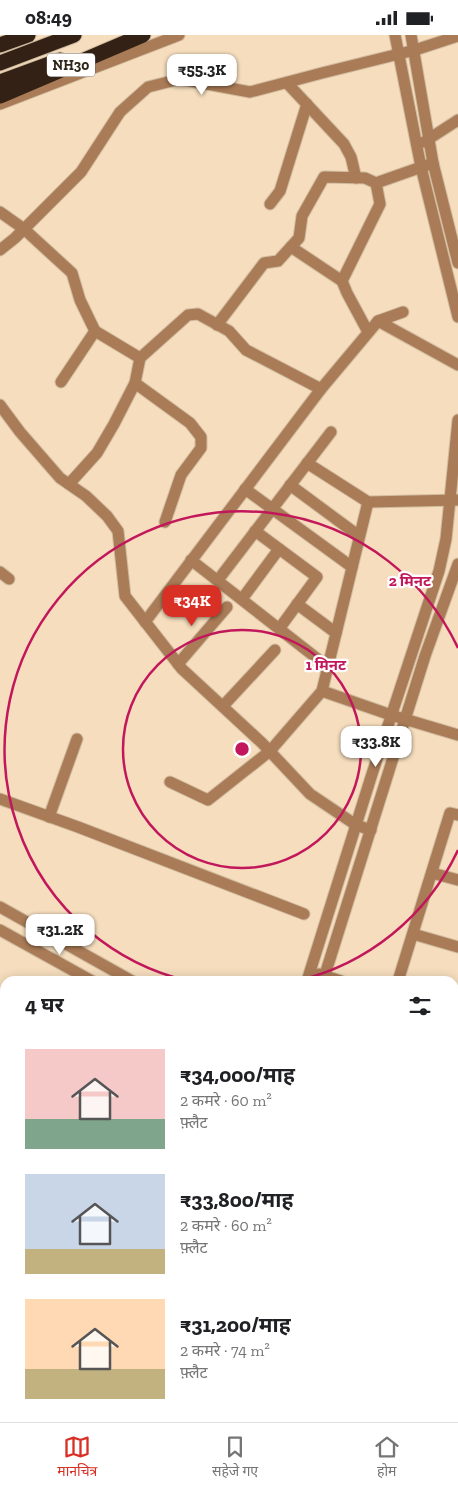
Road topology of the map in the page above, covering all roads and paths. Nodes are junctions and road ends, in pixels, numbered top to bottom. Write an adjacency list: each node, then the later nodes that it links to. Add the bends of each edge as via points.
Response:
1 (28, 35): 9 (highway)
2 (74, 35): 12 (highway)
3 (124, 35): 13 (highway)
4 (143, 35): 15 (highway, NH30)
5 (179, 35): 16 (street)
6 (395, 35): 11 (street)
7 (411, 35): 10 (street)
8 (458, 36): 10 (street)
9 (2, 39)
10 (415, 50): 11 (street); 19 (street)
11 (400, 54): 14 (street); 20 (street)
12 (0, 63)
13 (0, 83)
14 (287, 83): 17 (street); 27 (street, via 250,93 180,79 148,87 120,112 81,172)
15 (0, 97)
16 (0, 104)
17 (306, 104): 23 (street, via 344,144); 25 (street, via 280,191)
18 (458, 120): 19 (street)
19 (429, 139): 20 (street); 21 (street)
20 (417, 147): 22 (street)
21 (433, 163): 22 (street); 30 (street)
22 (421, 167): 24 (street); 33 (street)
23 (356, 178): 24 (street); 28 (street, via 324,177 302,216 299,238)
24 (376, 183): 31 (street, via 380,203)
25 (270, 203)
26 (0, 212): 27 (street)
27 (24, 229): 29 (street); 36 (street, via 72,273)
28 (290, 247): 31 (street); 35 (street, via 278,261 264,263)
29 (0, 251)
30 (458, 263)
31 (342, 281): 37 (street)
32 (403, 312): 34 (street)
33 (458, 317)
34 (378, 321): 37 (street); 39 (street)
35 (217, 325): 38 (street, via 198,314 188,315); 42 (street, via 229,331 246,349)
36 (95, 331): 38 (street); 40 (street)
37 (368, 332): 42 (street)
38 (140, 358): 41 (street)
39 (458, 365)
40 (61, 382)
41 (135, 383): 47 (street, via 97,453); 53 (street, via 190,423 201,437 201,448 181,475)
42 (321, 389): 49 (street)
43 (0, 405): 47 (street, via 60,478)
44 (458, 421): 50 (street)
45 (330, 432): 46 (street)
46 (307, 463): 48 (street); 51 (street)
47 (69, 484): 64 (street, via 107,516 118,531 124,596)
48 (290, 485): 52 (street); 55 (street)
49 (245, 489): 52 (street); 57 (street)
50 (454, 500): 51 (street); 72 (street, via 439,571)
51 (368, 502): 55 (street)
52 (272, 508): 54 (street); 59 (street)
53 (165, 522)
54 (255, 531): 56 (street); 60 (street)
55 (359, 536): 59 (street)
56 (278, 549): 61 (street); 62 (street, via 316,577)
57 (192, 560): 60 (street); 64 (street)
58 (458, 563): 73 (street)
59 (352, 567): 66 (street)
60 (218, 580): 61 (street)
61 (242, 599): 65 (street)
62 (297, 603): 65 (street); 66 (street)
63 (227, 607): 68 (street)
64 (145, 621): 68 (street)
65 (279, 629): 69 (street)
66 (336, 633): 69 (street)
67 (275, 650): 71 (street)
68 (178, 665): 71 (street)
69 (328, 667): 70 (street)
70 (322, 691): 72 (street); 76 (street)
71 (223, 706): 76 (street)
72 (391, 715): 73 (street); 81 (street)
73 (405, 719): 74 (street); 82 (street)
74 (458, 735)
75 (77, 739): 80 (street)
76 (270, 751): 77 (street, via 208,801); 81 (street, via 310,794)
77 (170, 782)
78 (0, 799): 80 (street)
79 (458, 815): 83 (street, via 450,813)
80 (49, 817): 86 (street)
81 (356, 825): 82 (street); 92 (street)
82 (371, 830): 93 (street)
83 (432, 873): 84 (street); 88 (street)
84 (458, 881)
85 (0, 907): 91 (street)
86 (304, 914)
87 (0, 930): 90 (street)
88 (413, 934): 89 (street); 94 (street)
89 (458, 947)
90 (83, 976)
91 (123, 976)
92 (309, 976)
93 (325, 976)
94 (400, 976)

